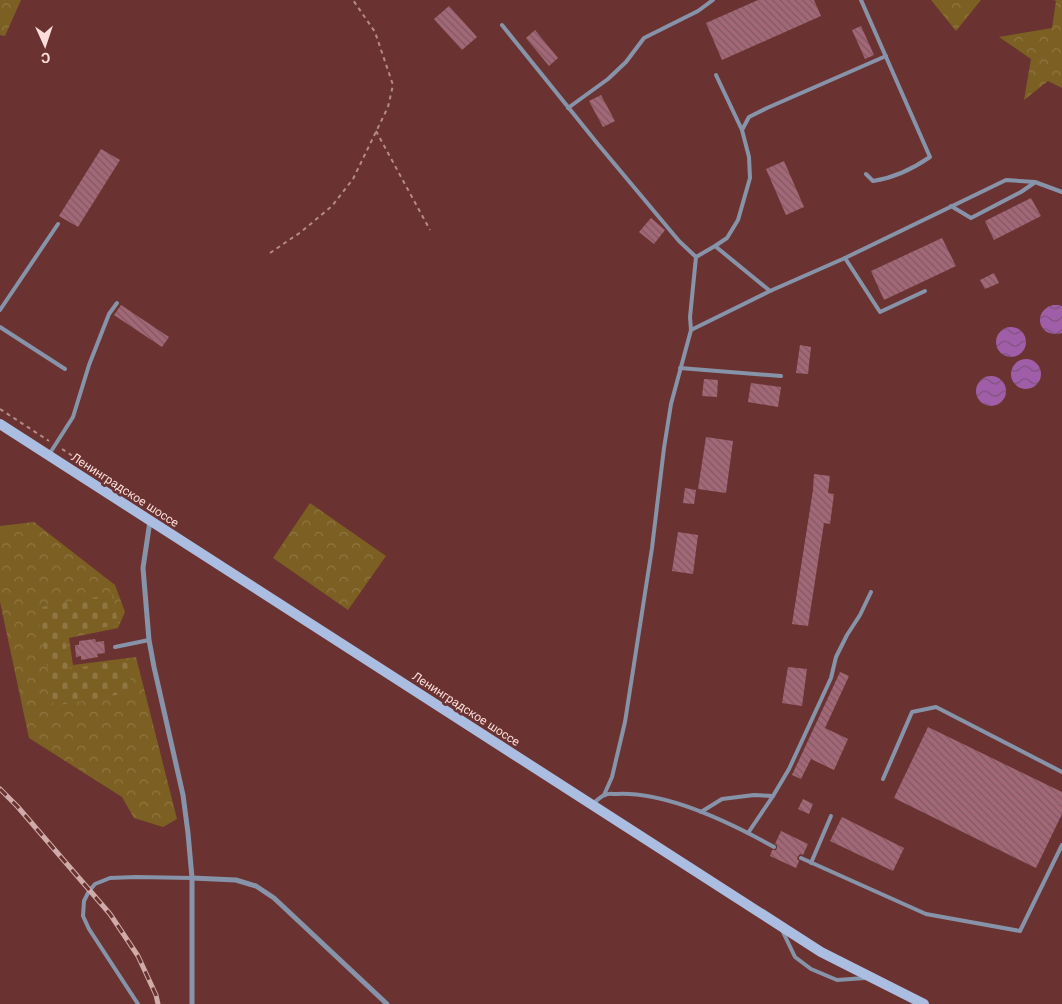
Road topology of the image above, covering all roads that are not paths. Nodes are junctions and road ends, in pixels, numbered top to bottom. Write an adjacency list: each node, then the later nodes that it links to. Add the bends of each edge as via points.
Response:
1 (713, 0): 6 (lane, via 644,38 608,79)
2 (861, 0): 4 (lane)
3 (502, 25): 6 (lane)
4 (886, 56): 7 (lane, via 749,117); 8 (lane, via 930,157 885,179 872,181)
5 (716, 75): 7 (lane)
6 (568, 108): 14 (lane)
7 (742, 130): 13 (lane, via 750,178 738,220 727,238)
8 (866, 174)
9 (1035, 182): 10 (lane); 11 (lane, via 1006,180); 11 (lane, via 971,218)
10 (1062, 192)
11 (951, 206): 15 (lane)
12 (58, 224): 19 (lane)
13 (716, 246): 14 (lane); 16 (lane)
14 (696, 257): 21 (lane)
15 (845, 258): 16 (lane); 17 (lane, via 880,312)
16 (770, 291): 21 (lane)
17 (925, 291)
18 (117, 303): 26 (lane, via 109,314 89,365 73,418)
19 (0, 310)
20 (0, 327): 23 (lane)
21 (691, 330): 22 (lane)
22 (680, 368): 24 (lane); 33 (lane, via 671,404 625,722 612,777)
23 (65, 369)
24 (781, 376)
25 (0, 424): 26 (main road, Ленинградское шоссе)
26 (49, 455): 27 (main road, Ленинградское шоссе)
27 (150, 521): 29 (street, via 143,568); 35 (main road, Ленинградское шоссе)
28 (870, 592): 34 (lane, via 836,657 831,678)
29 (149, 640): 30 (lane); 43 (street, via 183,795)
30 (115, 647)
31 (1062, 772): 32 (lane, via 936,707 912,712)
32 (883, 779)
33 (604, 795): 35 (lane); 36 (lane, via 626,793 660,798)
34 (773, 796): 36 (lane, via 722,798); 38 (lane)
35 (592, 805): 44 (main road, Ленинградское шоссе)
36 (701, 812): 38 (lane)
37 (831, 816): 42 (lane)
38 (748, 833): 40 (lane)
39 (1062, 845): 42 (lane, via 1020,931 926,914)
40 (774, 846)
41 (801, 858): 42 (lane)
42 (811, 863)
43 (192, 878): 46 (lane, via 110,878 96,884 84,901 83,916 89,929); 47 (street); 48 (street, via 236,880 256,886 274,898)
44 (780, 926): 45 (main road, Ленинградское шоссе); 45 (lane, via 795,957 811,970 837,980)
45 (870, 977): 49 (main road, Ленинградское шоссе)
46 (138, 1004)
47 (192, 1004)
48 (387, 1004)
49 (924, 1004)

